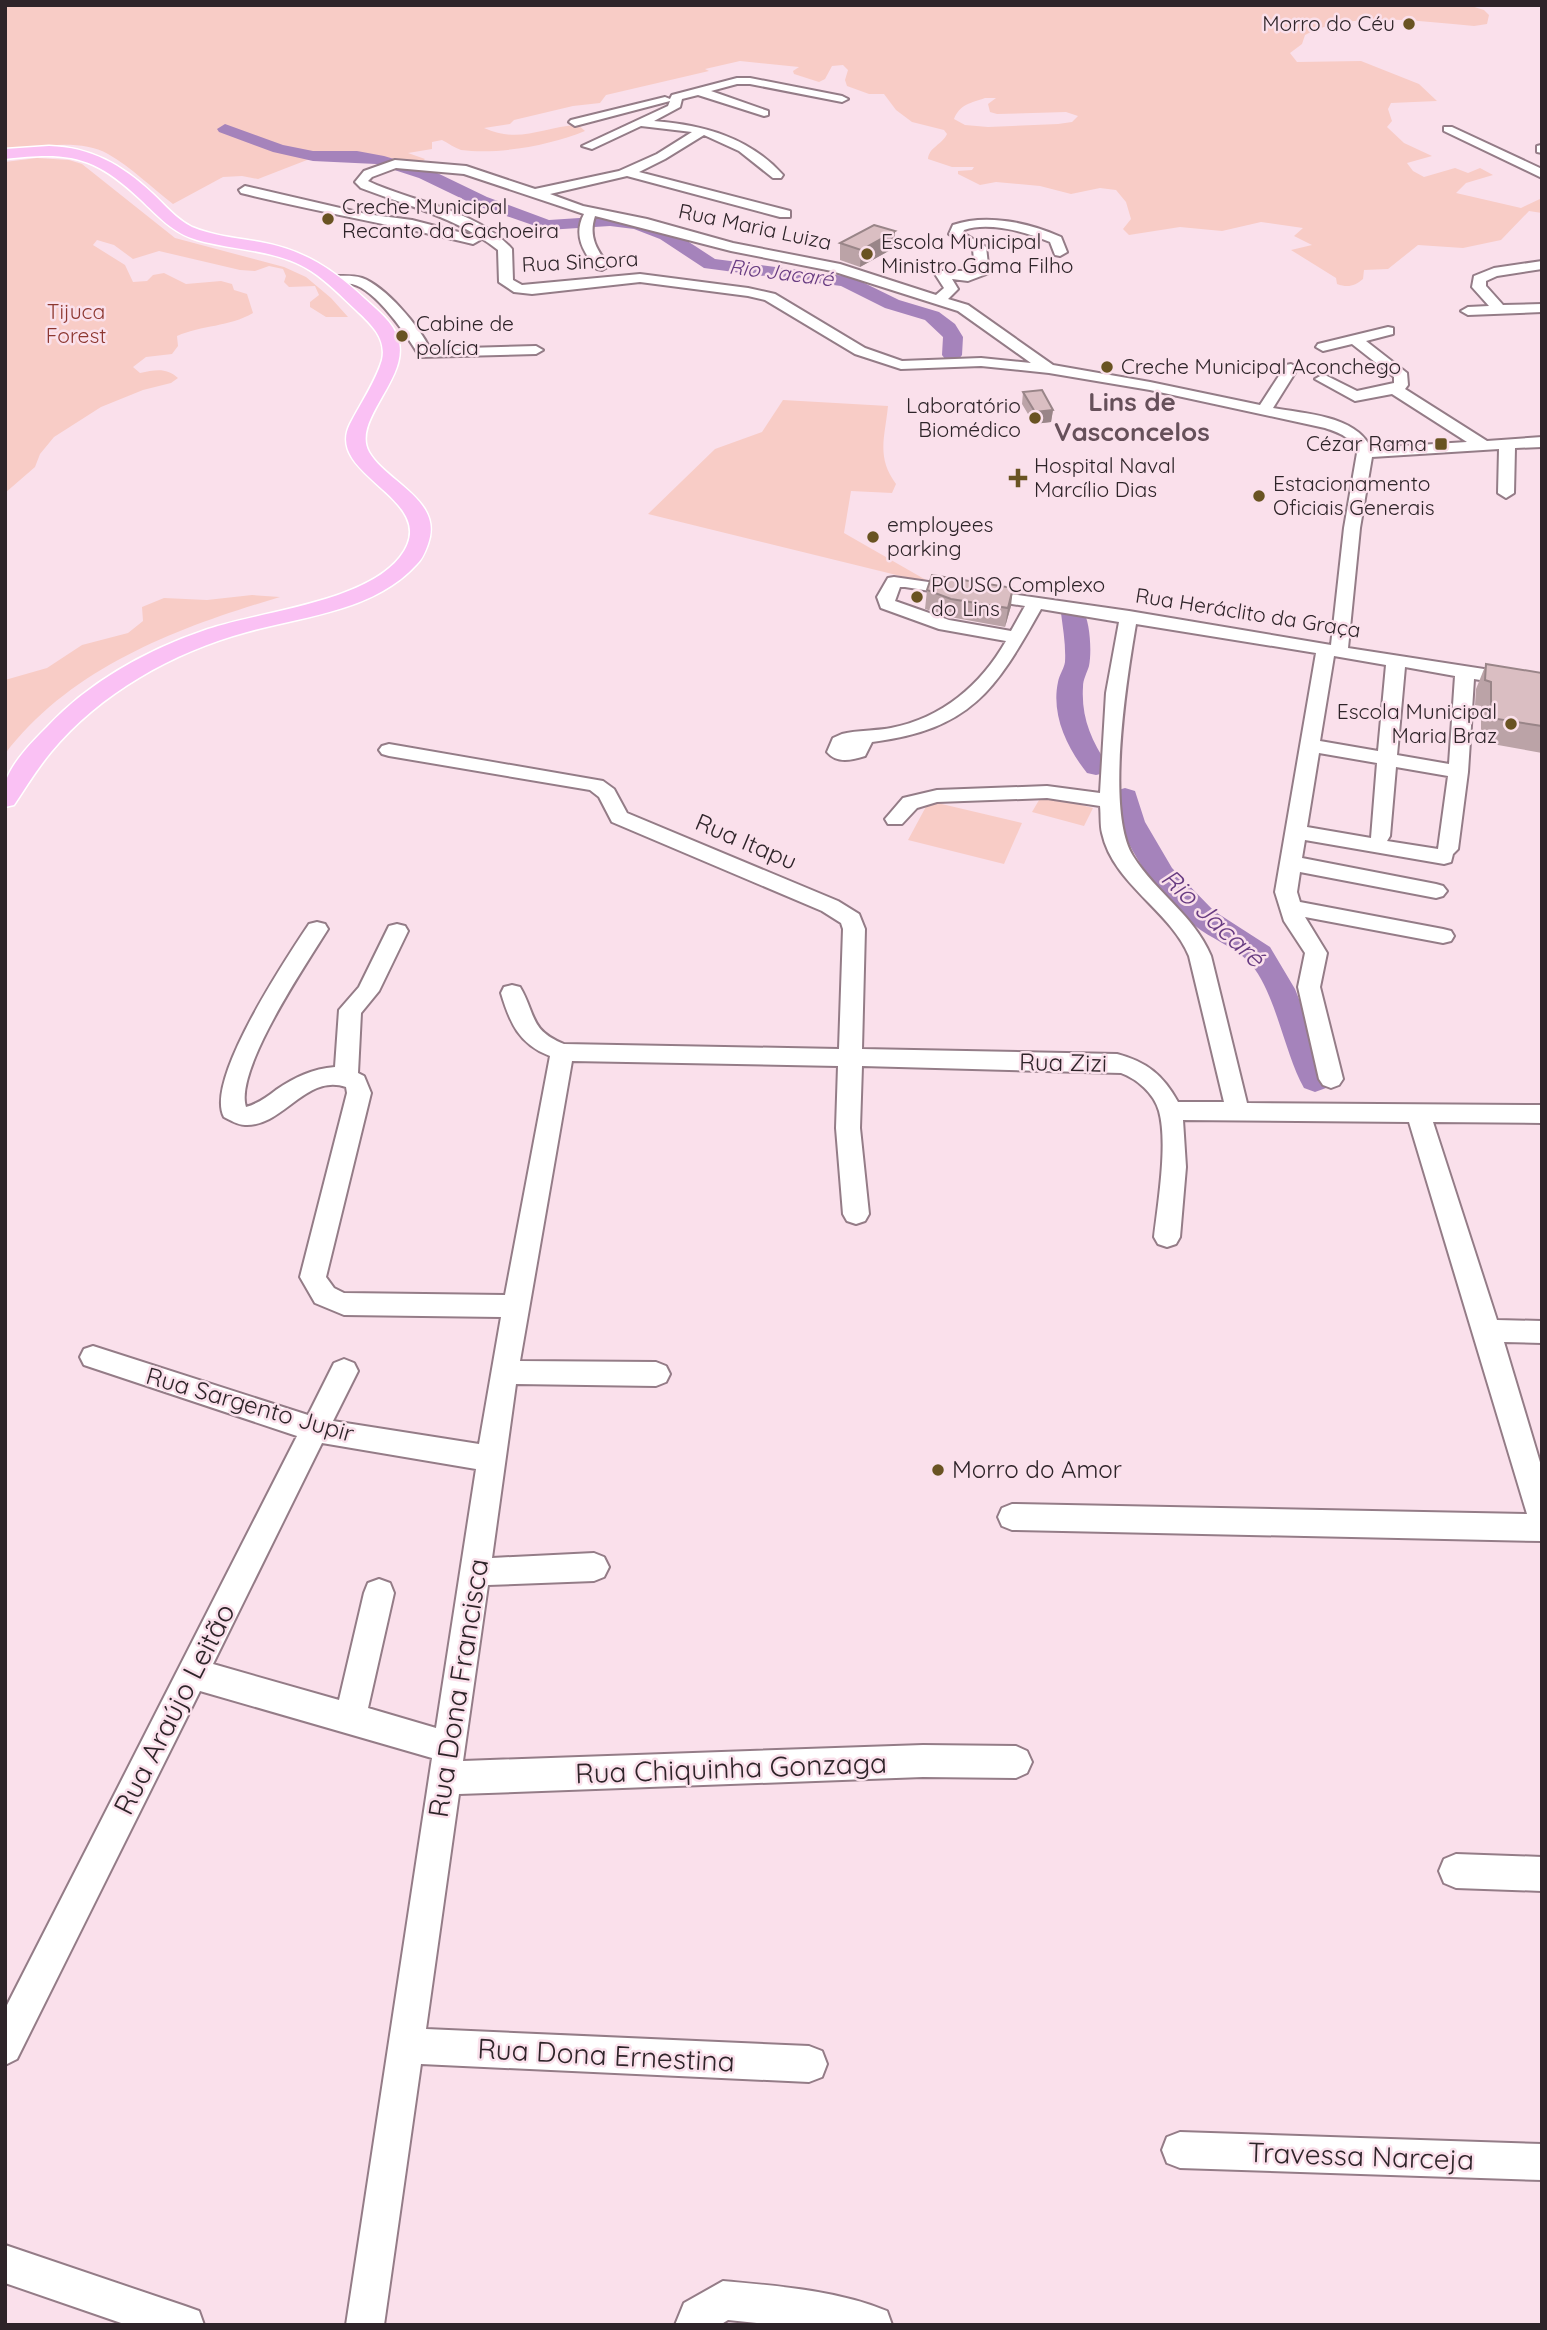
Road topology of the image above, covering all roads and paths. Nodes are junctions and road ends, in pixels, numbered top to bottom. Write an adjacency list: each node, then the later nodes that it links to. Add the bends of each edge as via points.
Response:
1 (699, 91): 2 (street); 3 (street, via 750,81); 4 (street)
2 (676, 97): 5 (street); 6 (street, via 677,105)
3 (842, 99)
4 (764, 113)
5 (575, 122)
6 (642, 123): 8 (street); 9 (street)
7 (1448, 129): 14 (street)
8 (702, 131): 13 (street); 15 (street, via 740,146)
9 (587, 146)
10 (5, 154): 24 (main road, via 67,151 96,158 180,227 295,256)
11 (5, 160): 54 (main road, via 52,157 88,163 174,235 295,265 367,327 377,345 375,360 341,426 337,448 394,511 406,533 400,552 366,581 330,596 190,634 128,662 53,715)
12 (390, 166): 17 (street, Rua Maria Luiza, via 466,170); 20 (street, Rua Sincora, via 368,174 361,182 478,228)
13 (629, 173): 17 (street); 18 (street)
14 (1542, 174)
15 (777, 175)
16 (245, 190): 20 (street, Rua Sincora, via 359,217 411,224)
17 (534, 193): 19 (street, Rua Maria Luiza)
18 (785, 214)
19 (588, 219): 22 (street, Rua Sincora, via 586,242); 25 (street, Rua Maria Luiza, via 642,222 731,247 818,262)
20 (505, 249): 34 (street, Rua Sincora, via 506,282 519,289 640,278 732,289 770,297 860,351 901,365 981,362)
21 (1060, 252): 25 (street, via 1055,240 1047,236 987,224 963,225 956,234 979,247 982,273 968,277 942,274 951,289)
22 (603, 265)
23 (1542, 265): 27 (street, via 1494,272 1479,279 1479,288)
24 (334, 280): 32 (street, via 361,282 399,316 425,354); 56 (main road, via 384,325 391,338 391,360 354,443 418,515 416,551 396,573 359,594 214,635 129,675 48,739)
25 (940, 299): 34 (street, Rua Maria Luiza, via 974,315)
26 (1542, 308): 27 (street)
27 (1500, 310): 28 (street)
28 (1468, 311)
29 (1388, 331): 30 (street)
30 (1356, 340): 31 (street); 36 (street, via 1402,376 1403,382)
31 (1324, 347)
32 (536, 350)
33 (1291, 368): 37 (street)
34 (1049, 369): 37 (street, Rua Maria Luiza)
35 (1322, 379): 36 (street, via 1355,396)
36 (1395, 389): 40 (street)
37 (1264, 410): 41 (street, Rua Maria Luiza, via 1342,428 1358,438)
38 (1542, 442): 39 (street)
39 (1507, 444): 40 (street); 42 (street)
40 (1483, 445): 41 (street)
41 (1365, 453): 46 (street)
42 (1506, 493)
43 (1036, 602): 44 (street, Rua Heráclito da Graça); 45 (street); 45 (street, Rua Heráclito da Graça, via 905,582 891,584 886,597 887,604 945,625)
44 (1129, 616): 46 (street, Rua Heráclito da Graça); 57 (street, via 1115,693)
45 (1015, 637): 50 (street, via 989,680 951,712 930,725)
46 (1332, 650): 47 (street, Rua Heráclito da Graça); 51 (street)
47 (1396, 660): 48 (street, Rua Heráclito da Graça); 53 (street)
48 (1465, 671): 49 (street, Rua Heráclito da Graça); 55 (street)
49 (1542, 684)
50 (864, 738)
51 (1309, 745): 53 (street); 59 (street)
52 (389, 750): 69 (street, Rua Itapu, via 596,785 607,793 619,817 851,919)
53 (1387, 758): 55 (street); 60 (street)
54 (5, 770)
55 (1458, 772): 59 (street, via 1446,853)
56 (5, 799)
57 (1110, 801): 58 (street, via 1047,792 937,796 910,803); 74 (street, via 1112,834 1123,858 1187,932 1200,956)
58 (895, 819)
59 (1296, 832): 61 (street)
60 (1380, 836)
61 (1291, 863): 62 (street); 63 (street, via 1286,891)
62 (1436, 891)
63 (1289, 907): 66 (street); 71 (street, via 1316,953 1309,987)
64 (317, 929): 70 (street, via 271,1003 238,1071 232,1111 247,1117 316,1076)
65 (397, 931): 70 (street, via 368,991 351,1010)
66 (1443, 936)
67 (513, 993): 68 (street, via 523,1029 533,1039)
68 (562, 1052): 69 (street, Rua Zizi); 78 (street, Rua Dona Francisca)
69 (851, 1059): 72 (street, Rua Zizi, via 1117,1063 1143,1072); 76 (street, via 848,1128)
70 (346, 1075): 78 (street, via 356,1082 359,1093 313,1277 317,1291 345,1304)
71 (1331, 1079)
72 (1171, 1111): 74 (street); 77 (street, via 1174,1167)
73 (1418, 1111): 74 (street); 75 (street); 79 (street)
74 (1238, 1113)
75 (1542, 1114)
76 (856, 1214)
77 (1167, 1237)
78 (517, 1306): 83 (street, Rua Dona Francisca)
79 (1487, 1331): 80 (street); 88 (street)
80 (1542, 1332)
81 (93, 1357): 85 (street, Rua Sargento Jupir)
82 (344, 1371): 85 (street, Rua Araújo Leitão)
83 (504, 1372): 84 (street); 86 (street, Rua Dona Francisca)
84 (656, 1374)
85 (315, 1430): 86 (street, Rua Sargento Jupir); 93 (street, Rua Araújo Leitão)
86 (492, 1459): 91 (street, Rua Dona Francisca)
87 (1012, 1517): 89 (street)
88 (1542, 1518)
89 (1542, 1528)
90 (594, 1567): 91 (street)
91 (476, 1572): 95 (street, Rua Dona Francisca)
92 (379, 1593): 94 (street)
93 (191, 1673): 94 (street); 101 (street, Rua Araújo Leitão)
94 (350, 1720): 95 (street)
95 (449, 1747): 97 (street, Rua Dona Francisca)
96 (1016, 1762): 97 (street, Rua Chiquinha Gonzaga, via 923,1761)
97 (445, 1778): 100 (street, Rua Dona Francisca)
98 (1456, 1871): 99 (street)
99 (1542, 1874)
100 (404, 2046): 102 (street, Rua Dona Ernestina); 107 (street, Rua Dona Francisca)
101 (5, 2047)
102 (809, 2064)
103 (1180, 2150): 104 (street, Travessa Narceja)
104 (1542, 2162)
105 (5, 2264): 106 (street)
106 (185, 2325)
107 (365, 2325)
108 (694, 2325): 109 (street, via 698,2316 723,2300 791,2307)
109 (873, 2325)

